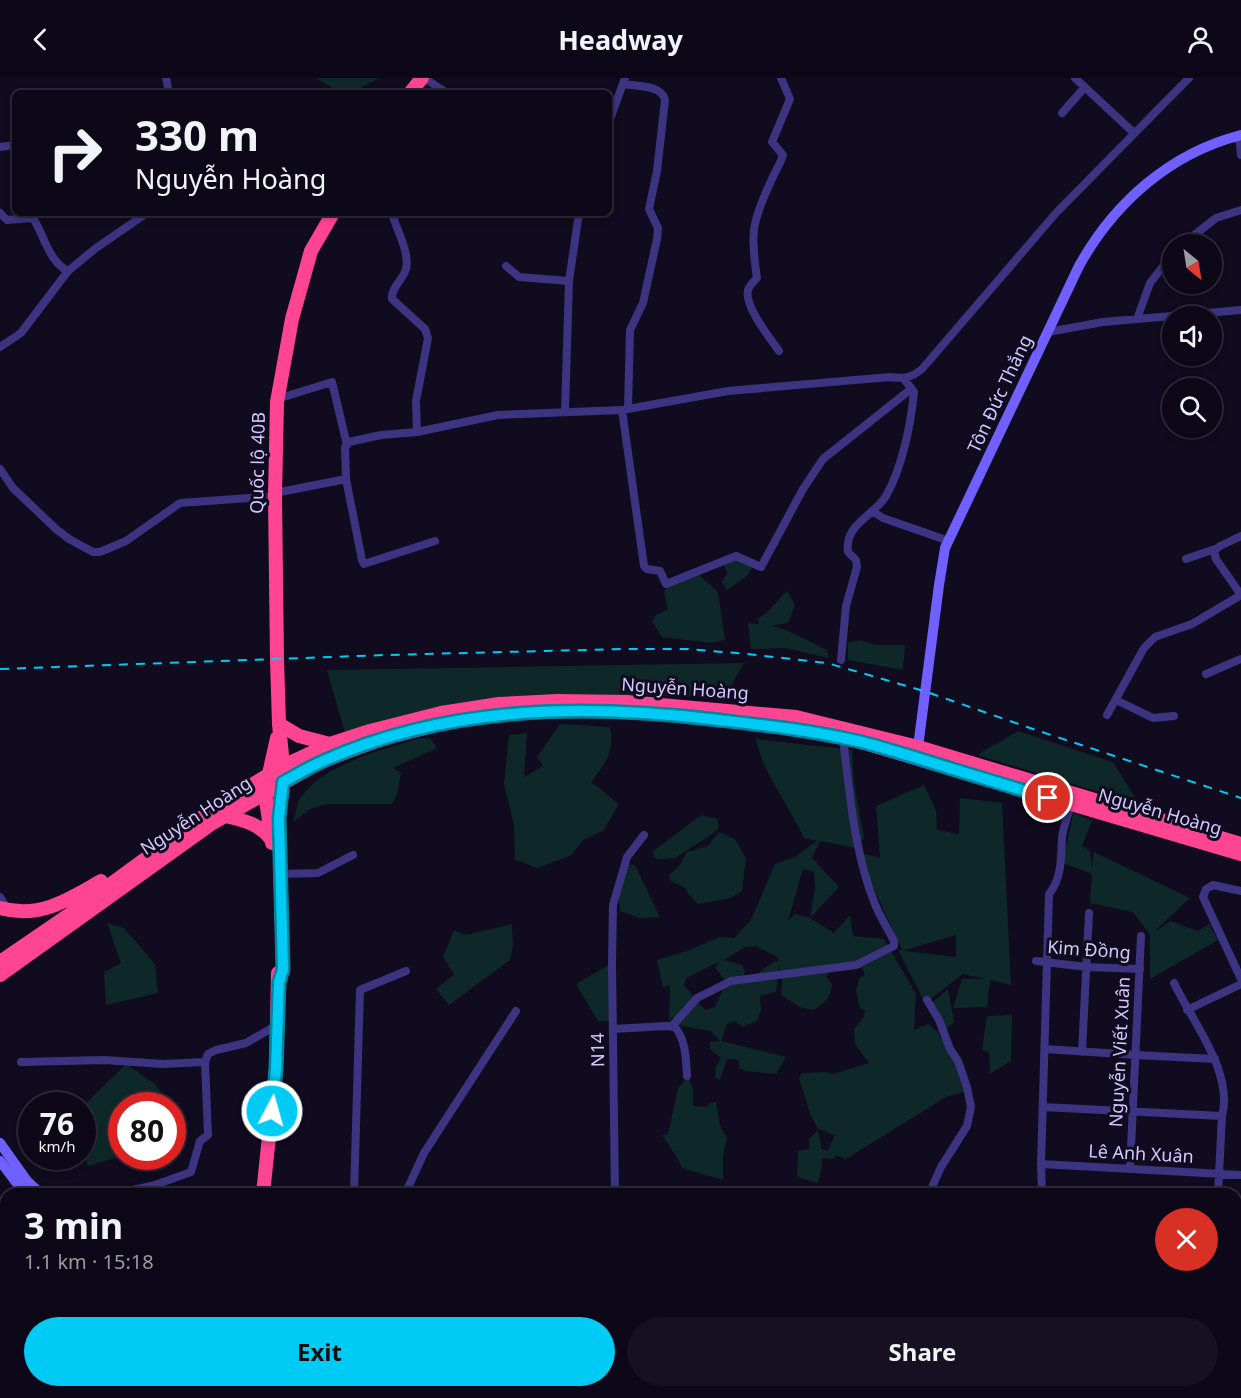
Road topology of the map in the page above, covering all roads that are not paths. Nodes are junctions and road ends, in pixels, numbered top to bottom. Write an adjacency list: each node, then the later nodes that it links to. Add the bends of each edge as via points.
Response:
1 (781, 78): 28 (street, via 790,99 772,142 783,155 753,227 757,278 748,294 756,316)
2 (1075, 78): 6 (street)
3 (1189, 78): 10 (street)
4 (420, 79): 7 (street)
5 (624, 81): 9 (street); 32 (street, via 659,90 665,100 650,209 658,228 657,239 643,303 630,330)
6 (1085, 87): 8 (street); 10 (street)
7 (441, 90)
8 (1062, 113)
9 (612, 114)
10 (1134, 133): 29 (street, via 1056,213 922,369)
11 (1240, 135): 12 (street); 26 (street, Tôn Đức Thắng, via 1187,155 1132,196 1090,246)
12 (1241, 155)
13 (1241, 210): 19 (street, via 1216,218)
14 (0, 213): 22 (street, via 7,220 33,218 52,255)
15 (142, 216): 22 (street)
16 (331, 216): 31 (highway, Quốc lộ 40B, via 311,251 292,319)
17 (393, 216): 34 (street, via 406,268 392,299 427,333 416,401)
18 (579, 216): 23 (street)
19 (1196, 234)
20 (506, 266): 23 (street, via 523,278)
21 (1162, 268): 25 (street, via 1150,283)
22 (68, 271): 27 (street, via 21,333)
23 (568, 281): 33 (street)
24 (1241, 310): 25 (street)
25 (1137, 319): 26 (street)
26 (1048, 332): 42 (street, Tôn Đức Thắng)
27 (0, 347)
28 (779, 351)
29 (904, 379): 30 (street); 32 (street, via 728,391)
30 (911, 389): 32 (street, via 823,459 761,567 736,556 666,584 660,571 644,566); 39 (street, via 914,392 909,435 890,487)
31 (277, 399): 35 (street, via 332,382); 38 (highway, Quốc lộ 40B)
32 (625, 410): 33 (street)
33 (565, 412): 34 (street, via 498,415)
34 (417, 432): 35 (street, via 381,435)
35 (347, 445): 37 (street)
36 (0, 469): 38 (street, via 13,488 56,529 93,552 126,541 180,503)
37 (346, 479): 38 (street); 41 (street, via 364,564)
38 (275, 494): 52 (highway, Quốc lộ 40B)
39 (872, 511): 42 (street); 47 (street, via 856,525 848,544 857,567 846,606)
40 (1241, 536): 43 (street)
41 (435, 541)
42 (949, 541): 55 (street, Tôn Đức Thắng, via 939,585)
43 (1215, 549): 44 (street); 45 (street, via 1216,559)
44 (1186, 559)
45 (1241, 595): 49 (street, via 1192,624 1151,639)
46 (1241, 659): 48 (street)
47 (841, 660)
48 (1206, 674)
49 (1116, 700): 50 (street); 51 (street, via 1153,718)
50 (1107, 715)
51 (1174, 716)
52 (279, 724): 54 (highway, via 299,736); 56 (highway, Quốc lộ 40B); 57 (highway, Quốc lộ 40B)
53 (843, 739): 58 (highway, Nguyễn Hoàng, via 787,727 682,716 591,710 499,714 385,738 322,761); 60 (highway, Nguyễn Hoàng); 89 (street, via 853,822 876,906 894,946 856,965 731,981 697,999)
54 (330, 744): 55 (highway, Nguyễn Hoàng, via 441,713 557,700 796,717); 56 (highway, Nguyễn Hoàng)
55 (918, 747): 65 (highway, Nguyễn Hoàng)
56 (284, 766): 57 (highway, Nguyễn Hoàng); 58 (highway, Quốc lộ 40B)
57 (270, 774): 59 (highway, Quốc lộ 40B); 62 (highway, Nguyễn Hoàng)
58 (283, 782): 59 (highway, Nguyễn Hoàng); 68 (highway, Quốc lộ 40B)
59 (265, 792): 61 (highway, Nguyễn Hoàng); 64 (highway, Quốc lộ 40B)
60 (1071, 804): 67 (highway, Nguyễn Hoàng); 76 (street, via 1059,872 1049,894)
61 (225, 816): 64 (highway, via 260,828); 80 (highway, Nguyễn Hoàng)
62 (177, 835): 71 (highway, via 69,900 37,911); 75 (highway, Nguyễn Hoàng)
63 (644, 835): 90 (street, N14, via 627,857 614,905)
64 (271, 839): 82 (highway, Quốc lộ 40B)
65 (1241, 844)
66 (353, 855): 68 (street, via 318,873)
67 (1241, 855)
68 (280, 874): 82 (highway, Quốc lộ 40B, via 283,959)
69 (1241, 891): 81 (street, via 1213,885 1203,897)
70 (0, 897): 71 (street)
71 (4, 909)
72 (1089, 913): 77 (street)
73 (1141, 936): 78 (street, Nguyễn Viết Xuân)
74 (1036, 961): 76 (street, Kim Đồng)
75 (0, 962)
76 (1047, 963): 77 (street, Kim Đồng); 91 (street)
77 (1087, 967): 78 (street, Kim Đồng); 92 (street)
78 (1140, 969): 93 (street, Nguyễn Viết Xuân)
79 (406, 971): 111 (street, via 360,990)
80 (0, 975)
81 (1241, 979)
82 (279, 982): 88 (highway, Quốc lộ 40B)
83 (1174, 983): 86 (street)
84 (1241, 984): 86 (street)
85 (927, 1000): 114 (street, via 958,1061 970,1107 967,1126)
86 (1187, 1010): 94 (street)
87 (516, 1011): 112 (street, via 424,1154)
88 (277, 1025): 96 (street, via 246,1043 211,1052); 110 (highway, Quốc lộ 40B)
89 (672, 1026): 90 (street); 97 (street, via 679,1032)
90 (613, 1029): 113 (street, N14)
91 (1045, 1048): 92 (street); 98 (street)
92 (1082, 1052): 93 (street)
93 (1136, 1056): 94 (street); 99 (street, Nguyễn Viết Xuân)
94 (1215, 1059): 100 (street, via 1225,1091)
95 (21, 1062): 96 (street)
96 (205, 1062): 109 (street, via 208,1136 200,1141 191,1172)
97 (687, 1076)
98 (1043, 1107): 99 (street); 103 (street)
99 (1133, 1110): 100 (street); 104 (street, Nguyễn Viết Xuân)
100 (1222, 1116): 105 (street)
101 (0, 1143): 108 (street)
102 (0, 1161): 107 (street)
103 (1041, 1164): 104 (street, Lê Anh Xuân); 115 (street)
104 (1130, 1169): 105 (street, Lê Anh Xuân)
105 (1219, 1173): 106 (street, Lê Anh Xuân); 116 (street)
106 (1241, 1174)
107 (20, 1188)
108 (35, 1188)
109 (142, 1188)
110 (264, 1188)
111 (354, 1188)
112 (408, 1188)
113 (615, 1188)
114 (932, 1188)
115 (1042, 1188)
116 (1218, 1188)

